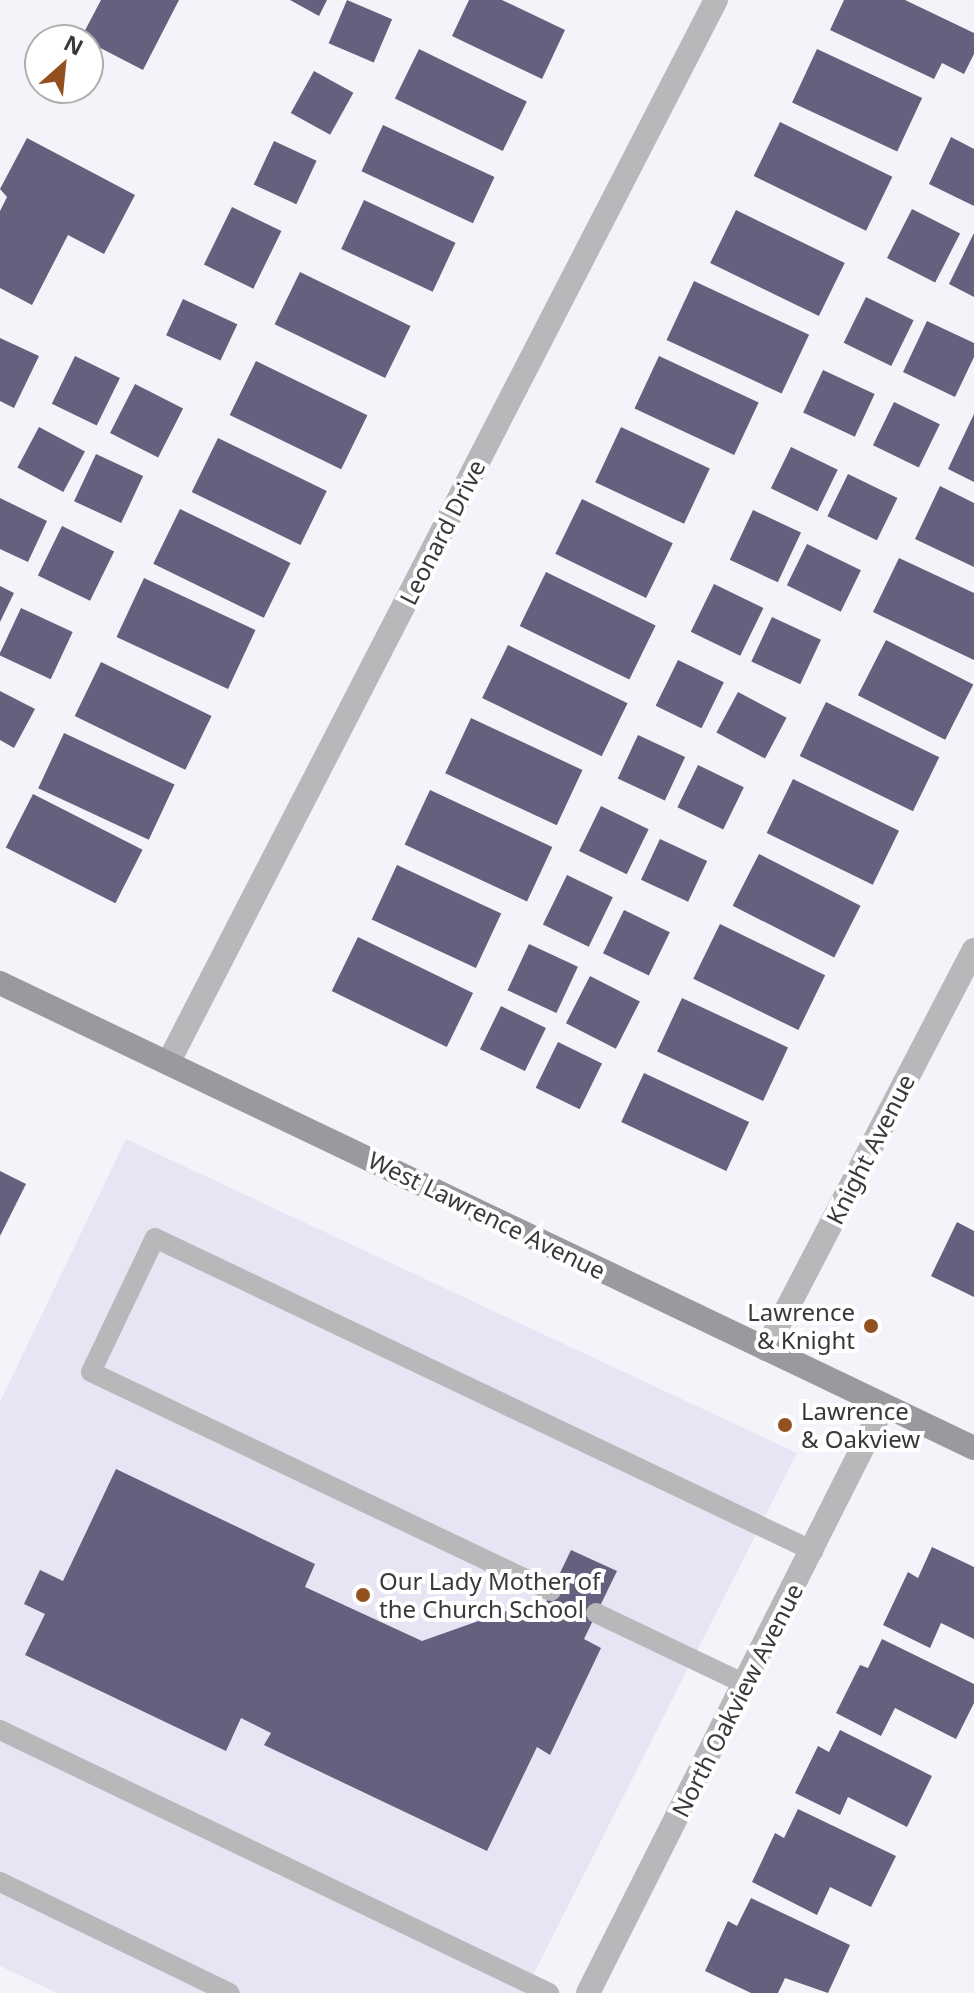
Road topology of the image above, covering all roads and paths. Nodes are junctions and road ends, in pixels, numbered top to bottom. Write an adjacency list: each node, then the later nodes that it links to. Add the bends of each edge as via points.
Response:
1 (716, 0): 4 (street, Leonard Drive)
2 (974, 950): 5 (street, Knight Avenue)
3 (0, 983): 4 (main road, West Lawrence Avenue)
4 (168, 1063): 5 (main road, West Lawrence Avenue)
5 (766, 1349): 6 (main road, West Lawrence Avenue)
6 (884, 1405): 7 (main road, West Lawrence Avenue); 8 (street, North Oakview Avenue)
7 (974, 1448)
8 (813, 1551): 9 (lane, via 155,1238 91,1372); 11 (street, North Oakview Avenue)
9 (551, 1591)
10 (596, 1613): 11 (lane)
11 (745, 1684): 16 (street, North Oakview Avenue)
12 (0, 1730): 15 (lane)
13 (0, 1882): 14 (lane)
14 (230, 1993)
15 (549, 1993)
16 (588, 1993)

